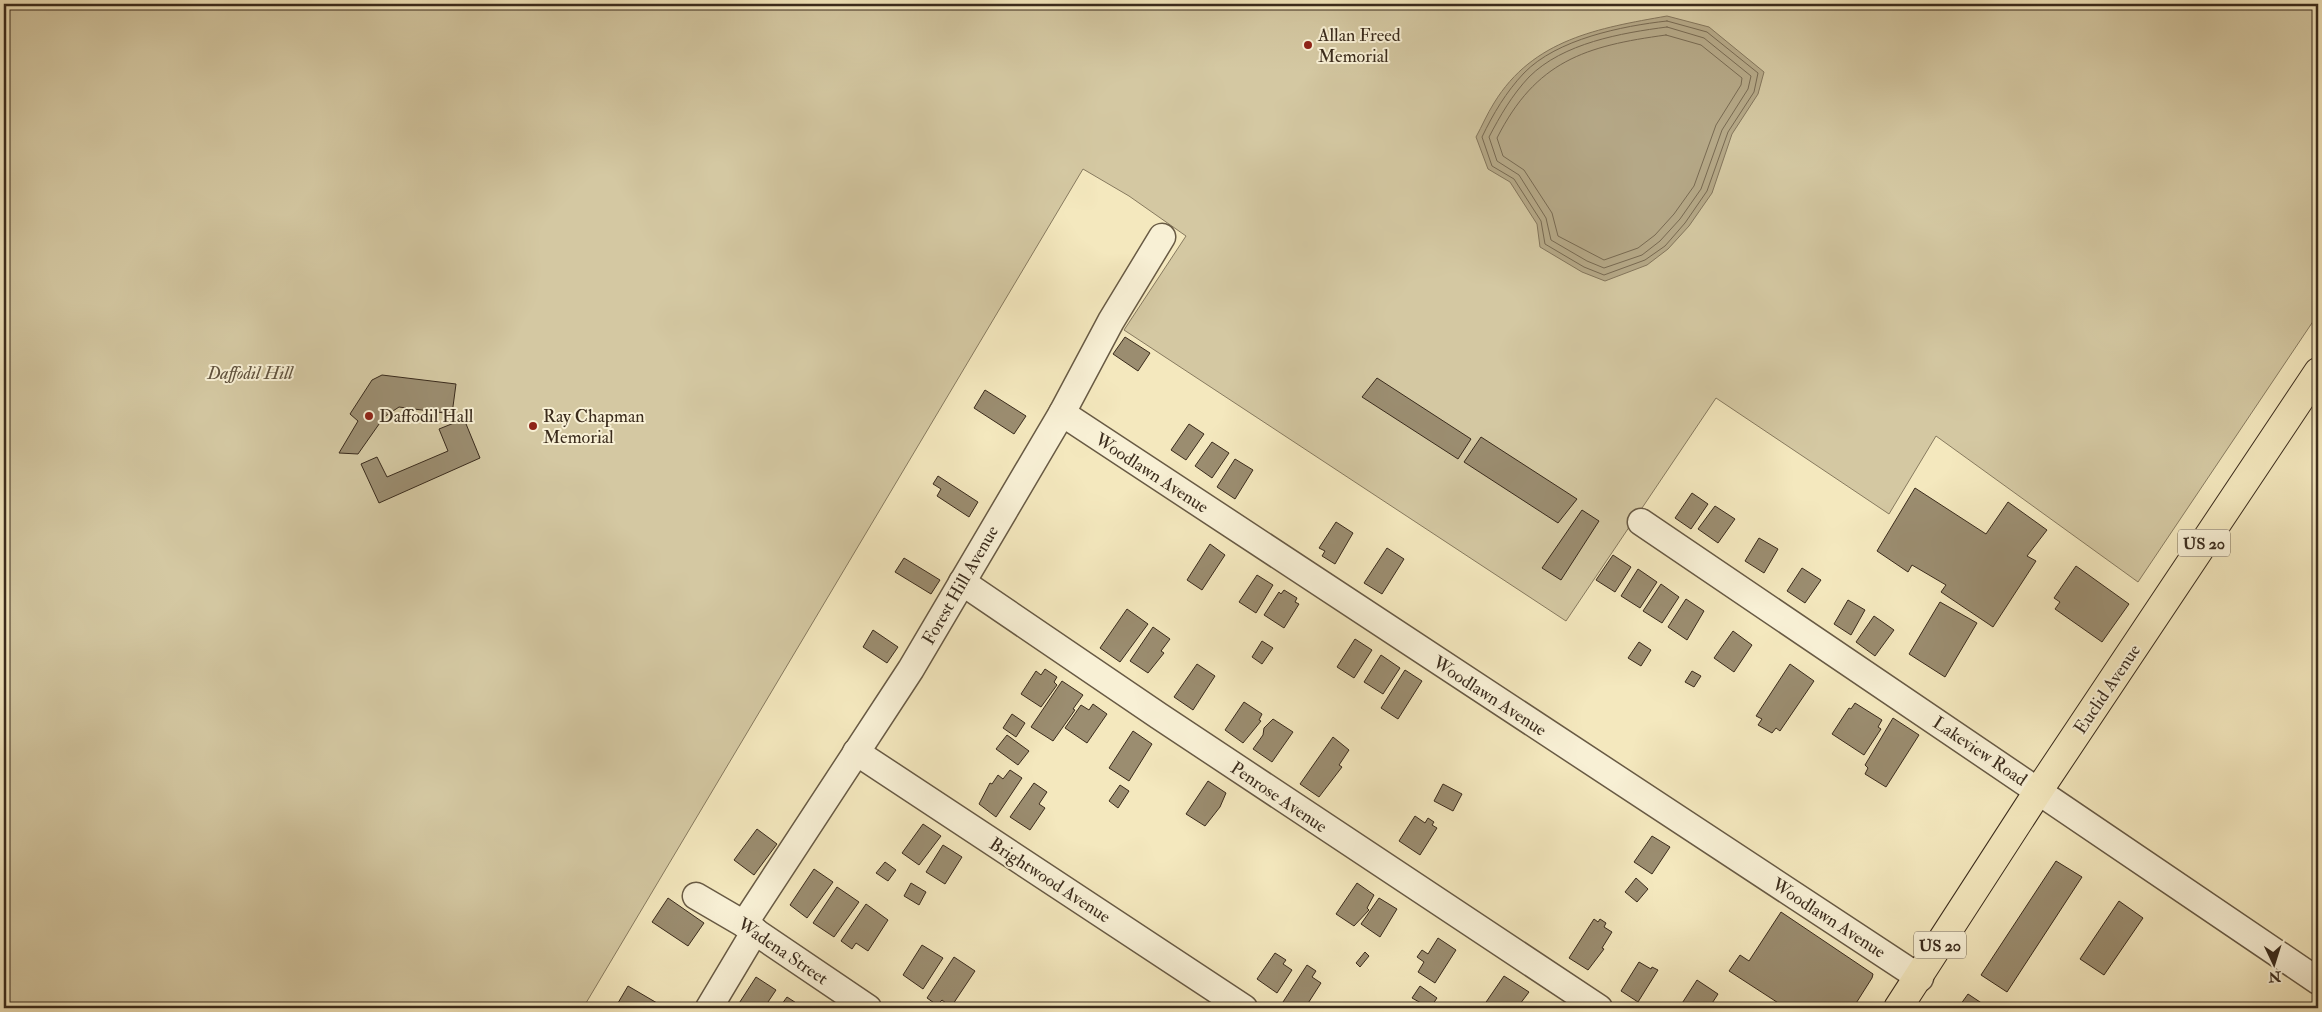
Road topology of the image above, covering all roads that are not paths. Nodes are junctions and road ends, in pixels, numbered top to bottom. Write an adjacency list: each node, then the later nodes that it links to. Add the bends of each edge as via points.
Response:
1 (1162, 237): 3 (street, Forest Hill Avenue, via 1111,321)
2 (2318, 372): 7 (main road, Euclid Avenue / US 20)
3 (1062, 413): 5 (street, Forest Hill Avenue); 10 (street, Woodlawn Avenue)
4 (1641, 522): 7 (street, Lakeview Road)
5 (962, 582): 6 (street, Forest Hill Avenue, via 911,669); 15 (street, Penrose Avenue)
6 (856, 752): 9 (street, Forest Hill Avenue); 14 (street, Brightwood Avenue)
7 (2040, 790): 10 (main road, Euclid Avenue / US 20); 11 (street, Lakeview Road)
8 (696, 896): 9 (street, Wadena Street)
9 (750, 928): 12 (street, Forest Hill Avenue); 13 (street, Wadena Street)
10 (1920, 978): 16 (main road, Euclid Avenue / US 20)
11 (2318, 981)
12 (709, 1008)
13 (868, 1008)
14 (1244, 1008)
15 (1599, 1008)
16 (1898, 1008)

